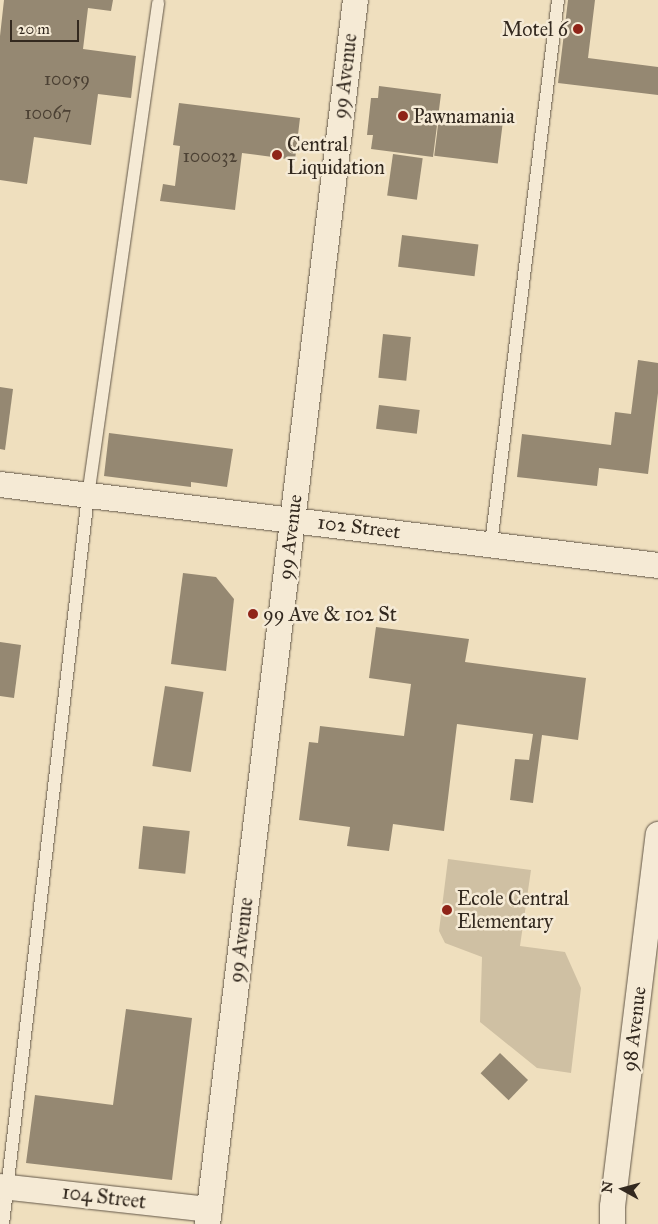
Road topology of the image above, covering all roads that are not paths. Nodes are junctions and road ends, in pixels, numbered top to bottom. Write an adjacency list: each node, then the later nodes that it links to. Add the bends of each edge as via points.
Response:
1 (355, 0): 6 (street, 99 Avenue)
2 (558, 0): 7 (lane)
3 (158, 3): 5 (lane)
4 (0, 484): 5 (street, 102 Street)
5 (88, 496): 6 (street, 102 Street); 10 (lane)
6 (292, 518): 7 (street, 102 Street); 11 (street, 99 Avenue)
7 (490, 544): 8 (street, 102 Street)
8 (658, 566)
9 (658, 834): 13 (street, 98 Avenue)
10 (4, 1186): 11 (street, 104 Street); 12 (lane)
11 (208, 1217)
12 (3, 1224)
13 (612, 1224)

